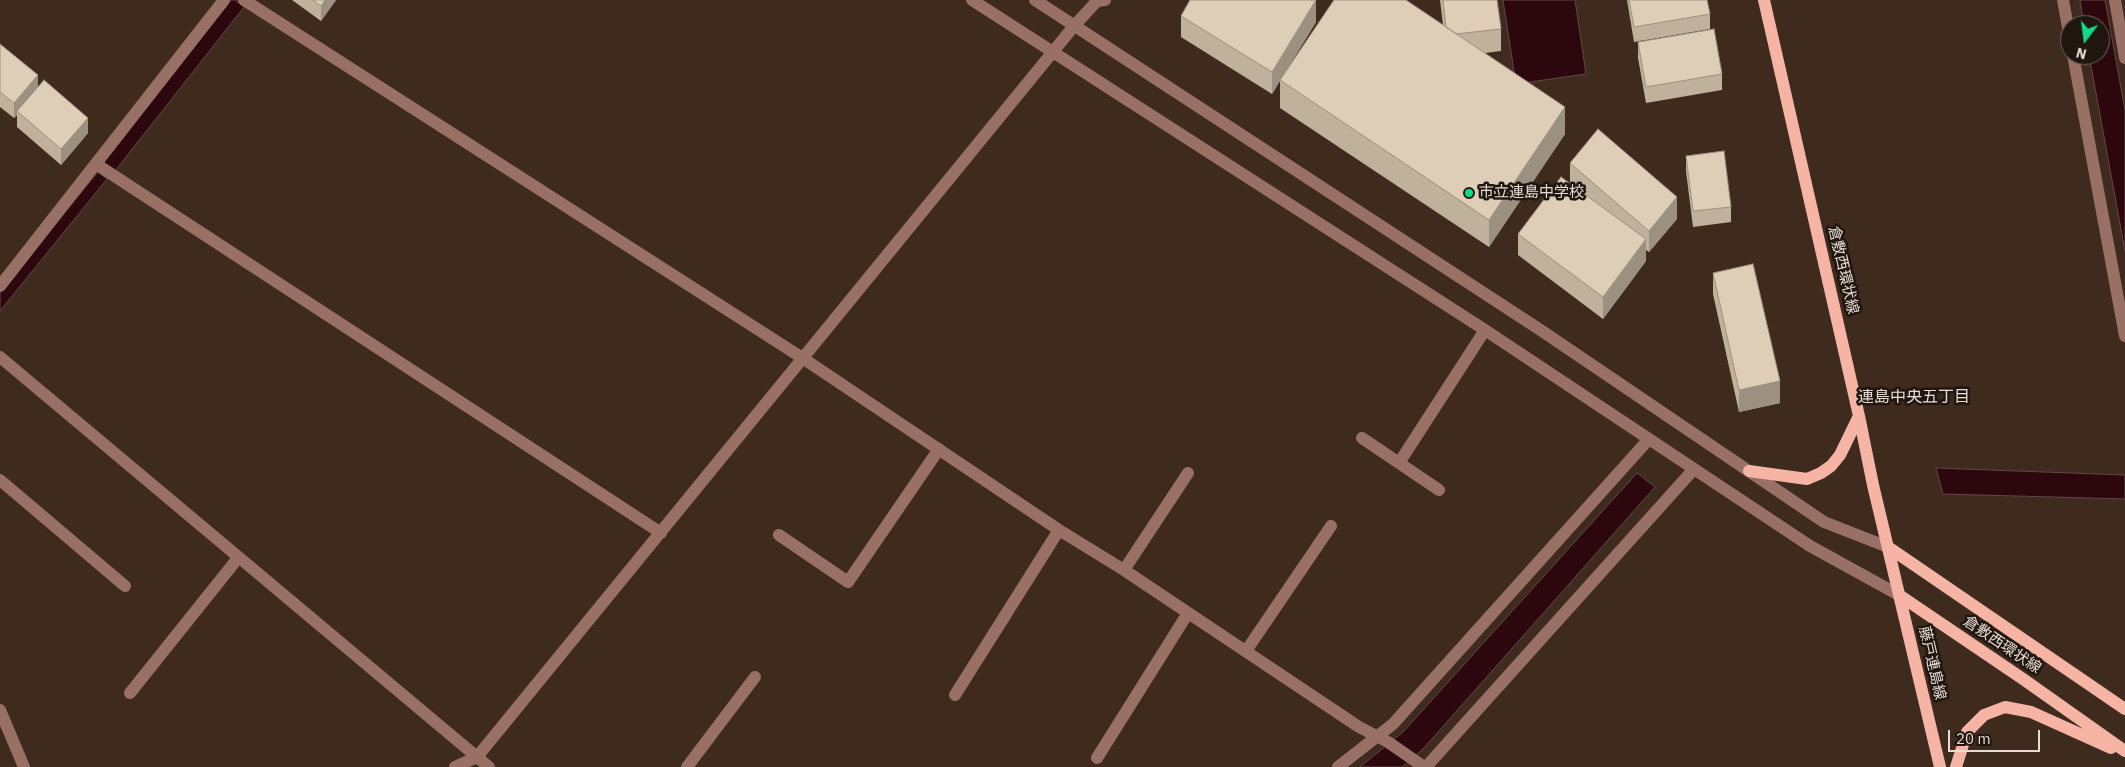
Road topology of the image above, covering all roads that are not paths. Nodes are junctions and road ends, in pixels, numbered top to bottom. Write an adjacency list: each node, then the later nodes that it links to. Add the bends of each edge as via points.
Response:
1 (224, 0): 14 (street)
2 (244, 0): 19 (street)
3 (972, 0): 11 (street)
4 (1035, 0): 10 (street)
5 (1105, 0): 10 (street, via 1097,1)
6 (1764, 0): 20 (main road, 倉敷西環状線)
7 (2063, 0): 9 (street)
8 (2115, 0): 12 (street)
9 (2066, 15)
10 (1074, 26): 11 (street); 26 (street, via 1542,331)
11 (1054, 53): 16 (street); 19 (street)
12 (2125, 58)
13 (2075, 65): 17 (street)
14 (96, 164): 15 (street); 32 (street)
15 (0, 286)
16 (1485, 330): 22 (street); 24 (street)
17 (2125, 336)
18 (0, 358): 35 (street)
19 (804, 359): 23 (street); 32 (street)
20 (1860, 416): 26 (main road, via 1840,455 1821,473 1807,479); 34 (main road, 倉敷西環状線, via 1872,485)
21 (1362, 438): 24 (street)
22 (1649, 440): 25 (street); 46 (street, via 1392,724)
23 (939, 449): 31 (street); 33 (street, via 848,582)
24 (1399, 463): 29 (street)
25 (1694, 469): 38 (street, via 1810,546); 50 (street)
26 (1749, 471): 34 (street, via 1824,522)
27 (1188, 473): 36 (street)
28 (0, 480): 37 (street)
29 (1439, 490)
30 (1331, 526): 40 (street)
31 (1059, 530): 36 (street); 43 (street)
32 (661, 533): 48 (street)
33 (779, 535)
34 (1888, 547): 38 (main road, 倉敷西環状線); 44 (main road, 倉敷西環状線)
35 (238, 558): 42 (street); 48 (street)
36 (1124, 570): 39 (street)
37 (125, 586)
38 (1899, 595): 47 (main road, 倉敷西環状線); 56 (main road, 藤戸連島線)
39 (1188, 613): 40 (street); 49 (street)
40 (1246, 651): 46 (street)
41 (755, 678): 54 (street)
42 (130, 693)
43 (955, 695)
44 (2125, 709)
45 (0, 710): 51 (street)
46 (1382, 739): 50 (street); 55 (street)
47 (2125, 753): 57 (main road, via 2031,712 2005,707 1984,715 1967,732)
48 (477, 757): 52 (street); 53 (street)
49 (1097, 758)
50 (1422, 765)
51 (24, 767)
52 (455, 767)
53 (489, 767)
54 (686, 767)
55 (1338, 767)
56 (1940, 767)
57 (1956, 767)

